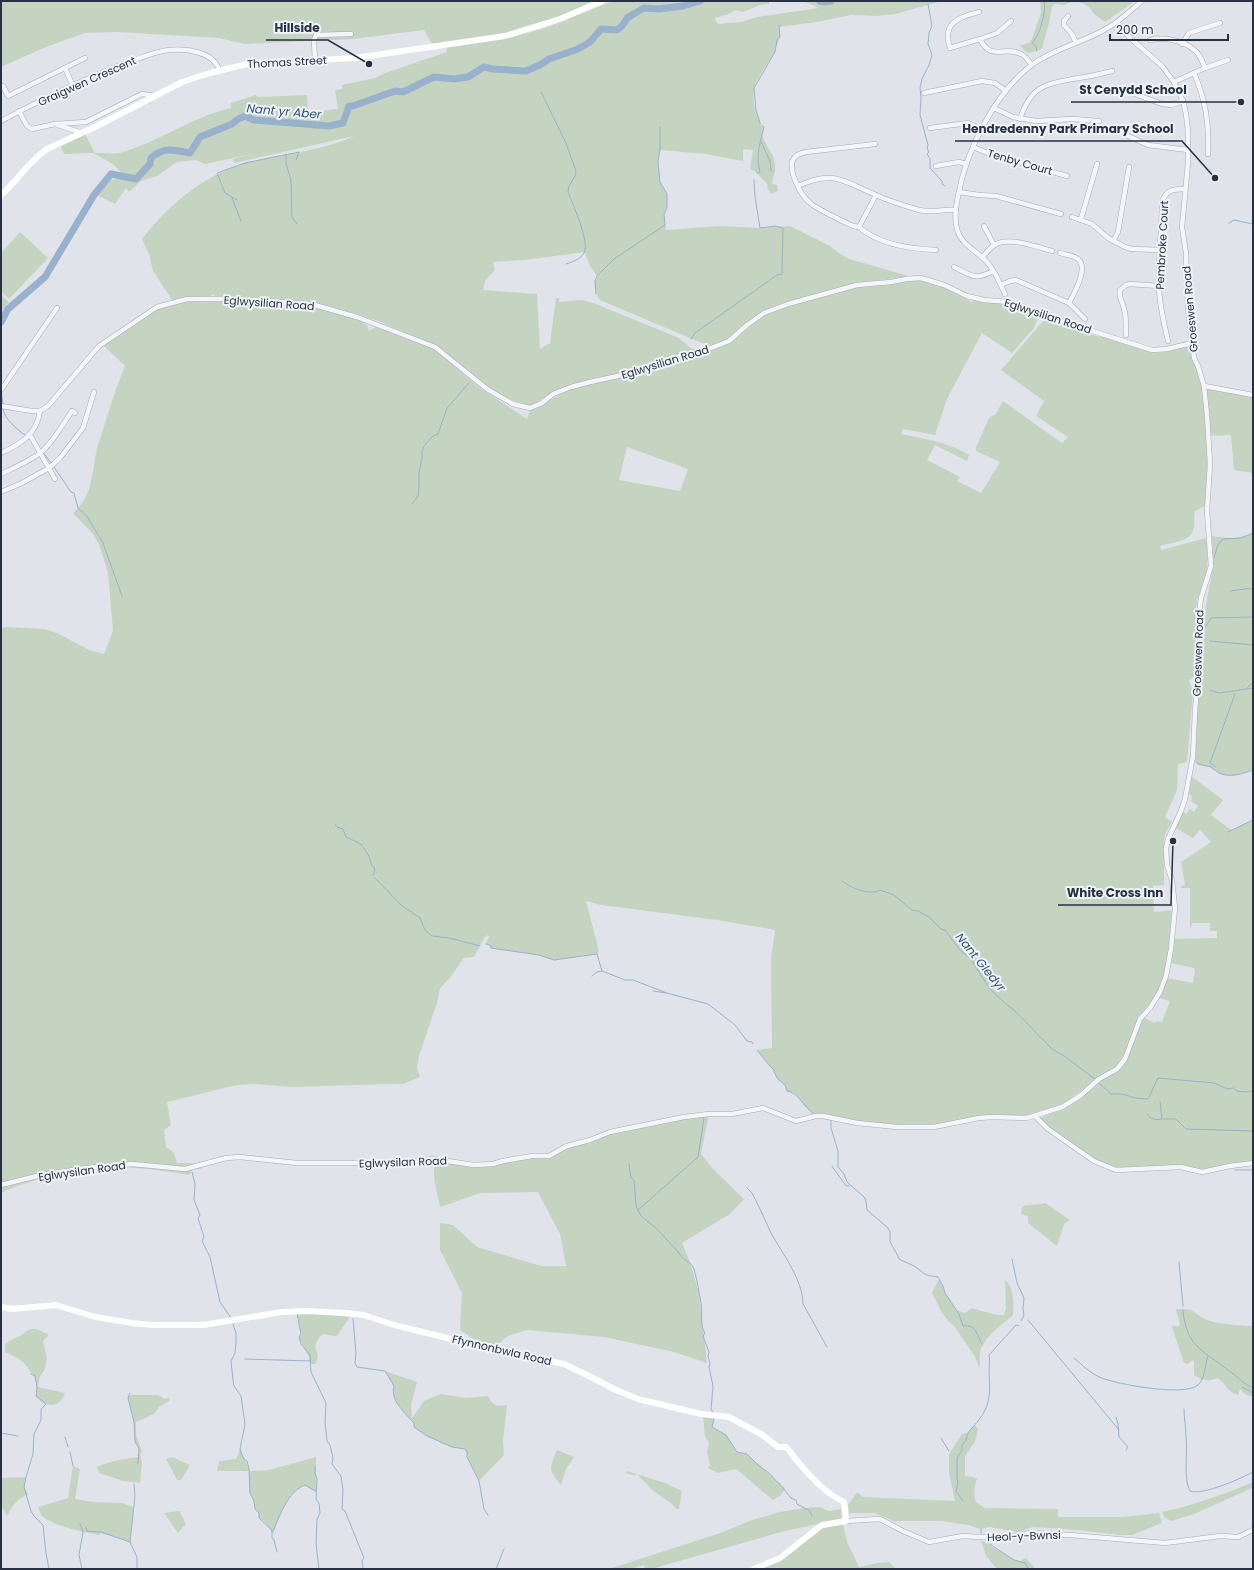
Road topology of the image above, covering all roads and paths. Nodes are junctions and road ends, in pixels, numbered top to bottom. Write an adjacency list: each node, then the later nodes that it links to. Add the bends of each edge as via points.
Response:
1 (602, 1): 14 (street, Thomas Street, via 560,20 504,36 355,58)
2 (1142, 1): 6 (street)
3 (979, 12): 9 (street, via 957,20 950,26 948,37 950,48)
4 (1068, 16): 11 (street, via 1064,25)
5 (1011, 21): 9 (street, via 997,34)
6 (1118, 22): 11 (street); 22 (street, Groeswen Road, via 1129,37 1162,66)
7 (1220, 23): 12 (street, via 1189,33)
8 (351, 34): 14 (street, via 316,36)
9 (980, 39): 16 (street, via 989,50 1018,53)
10 (1150, 40): 12 (street, via 1162,38)
11 (1076, 43): 16 (street)
12 (1182, 44): 18 (street, via 1194,49 1201,57)
13 (85, 58): 17 (street)
14 (315, 60): 19 (street, Thomas Street, via 247,64)
15 (1228, 60): 18 (street)
16 (1032, 65): 26 (street)
17 (65, 68): 23 (street, via 8,96); 24 (street)
18 (1205, 68): 21 (street)
19 (219, 70): 24 (street, Graigwen Crescent, via 212,59 202,54 171,50 157,52 114,67); 28 (street, Thomas Street, via 182,82)
20 (1112, 71): 32 (street, via 1042,86 1028,100)
21 (1194, 73): 22 (street); 43 (street, via 1206,109)
22 (1174, 82): 29 (street, Groeswen Road)
23 (3, 86)
24 (73, 86): 31 (street, Graigwen Crescent)
25 (1124, 90): 29 (street, via 1162,104 1171,105)
26 (1006, 91): 27 (street, via 995,83 982,81); 30 (street)
27 (924, 93)
28 (155, 96): 35 (street, via 142,94 86,122); 38 (street, Thomas Street)
29 (1183, 101): 42 (street, Groeswen Road)
30 (994, 108): 32 (street); 37 (street)
31 (19, 111): 33 (street, Graigwen Crescent); 35 (street, via 27,126 32,129)
32 (1020, 119): 34 (street, via 1042,121 1072,118)
33 (1, 121)
34 (1099, 121)
35 (55, 124): 38 (street)
36 (930, 128): 37 (street, via 968,123)
37 (982, 129): 41 (street)
38 (82, 133): 52 (street, Thomas Street, via 40,154)
39 (1128, 136): 42 (street, via 1148,145)
40 (875, 144): 49 (street, via 806,152 795,156 792,170)
41 (974, 147): 44 (street); 48 (street, Tenby Court)
42 (1188, 150): 50 (street, Groeswen Road)
43 (1208, 154)
44 (966, 164): 46 (street, via 959,162); 51 (street)
45 (1097, 164): 57 (street)
46 (936, 166)
47 (1129, 168): 60 (street, via 1118,232)
48 (1067, 176)
49 (798, 186): 53 (street, via 818,179 831,178 847,181); 59 (street, via 810,203)
50 (1185, 189): 63 (street, Pembroke Court, via 1171,190 1163,198); 77 (street, Groeswen Road, via 1182,227)
51 (959, 192): 54 (street); 55 (street, via 996,196)
52 (1, 195)
53 (876, 195): 54 (street, via 924,211); 59 (street)
54 (956, 210): 66 (street, via 955,222 960,237)
55 (1061, 214)
56 (1072, 217): 57 (street)
57 (1081, 219): 60 (street, via 1092,224)
58 (984, 226): 61 (street)
59 (859, 227): 62 (street, via 872,236 893,243)
60 (1113, 241): 63 (street, via 1132,249)
61 (994, 245): 64 (street, via 1010,241); 66 (street)
62 (936, 250)
63 (1161, 250): 70 (street, Pembroke Court)
64 (1052, 251)
65 (1060, 253): 72 (street, via 1077,258 1083,267)
66 (982, 258): 68 (street)
67 (954, 267): 68 (street, via 976,277)
68 (993, 271): 69 (street)
69 (1001, 286): 71 (street); 72 (street, via 1016,280)
70 (1158, 286): 75 (street, via 1130,284 1120,290 1126,318); 76 (street, Pembroke Court)
71 (1005, 294)
72 (1069, 302): 74 (street)
73 (57, 308): 79 (street)
74 (1085, 319)
75 (1126, 335)
76 (1168, 341)
77 (1192, 343): 78 (street, Groeswen Road, via 1194,358); 83 (street, Eglwysilian Road, via 1167,350 1152,350 1009,302 967,296 921,278 906,279 856,285 788,304 764,313 729,341 682,355 645,370 571,387 530,408 513,404 488,389 435,347 357,317 311,304 187,299 157,306 107,340 48,406)
78 (1204, 386): 81 (street); 92 (street, Groeswen Road, via 1210,464 1207,511 1211,566 1200,598 1193,756 1182,811 1166,848 1166,865 1172,880 1175,908 1166,976 1155,1001 1140,1019 1125,1058 1117,1069 1099,1079 1071,1102)
79 (1, 390)
80 (94, 392): 88 (street, via 83,428)
81 (1253, 395)
82 (1, 406): 83 (street)
83 (40, 411): 85 (street, via 39,422)
84 (75, 413): 87 (street, via 72,411)
85 (30, 435): 86 (street); 87 (street)
86 (1, 453)
87 (40, 453): 88 (street); 89 (street)
88 (49, 468): 90 (street); 91 (street)
89 (1, 474)
90 (55, 479)
91 (1, 492)
92 (1035, 1116): 93 (street, via 1044,1126 1094,1161 1116,1170 1181,1167 1202,1172); 94 (street, Eglwysilan Road, via 979,1118 934,1127 910,1128 866,1124 823,1116 796,1121 763,1108 732,1114 684,1117 610,1132 567,1146 549,1156 532,1156 493,1164 474,1165 434,1159 396,1163 297,1163 240,1157 226,1158 185,1169 132,1164 88,1168 41,1175)
93 (1253, 1163)
94 (1, 1185)
95 (1, 1307): 96 (street, Ffynnonbwla Road, via 13,1309 56,1305 95,1317 152,1325 202,1325 282,1312 346,1313 364,1315 394,1325 504,1352 564,1364 638,1399 701,1414 729,1417 778,1446 786,1447 821,1486 844,1502)
96 (846, 1521): 97 (street, Heol-y-Bwnsi, via 880,1519 929,1542 963,1536 1000,1538 1030,1533 1165,1543 1220,1536 1238,1537); 98 (street, via 822,1525 780,1558)
97 (1253, 1530)
98 (754, 1569)

